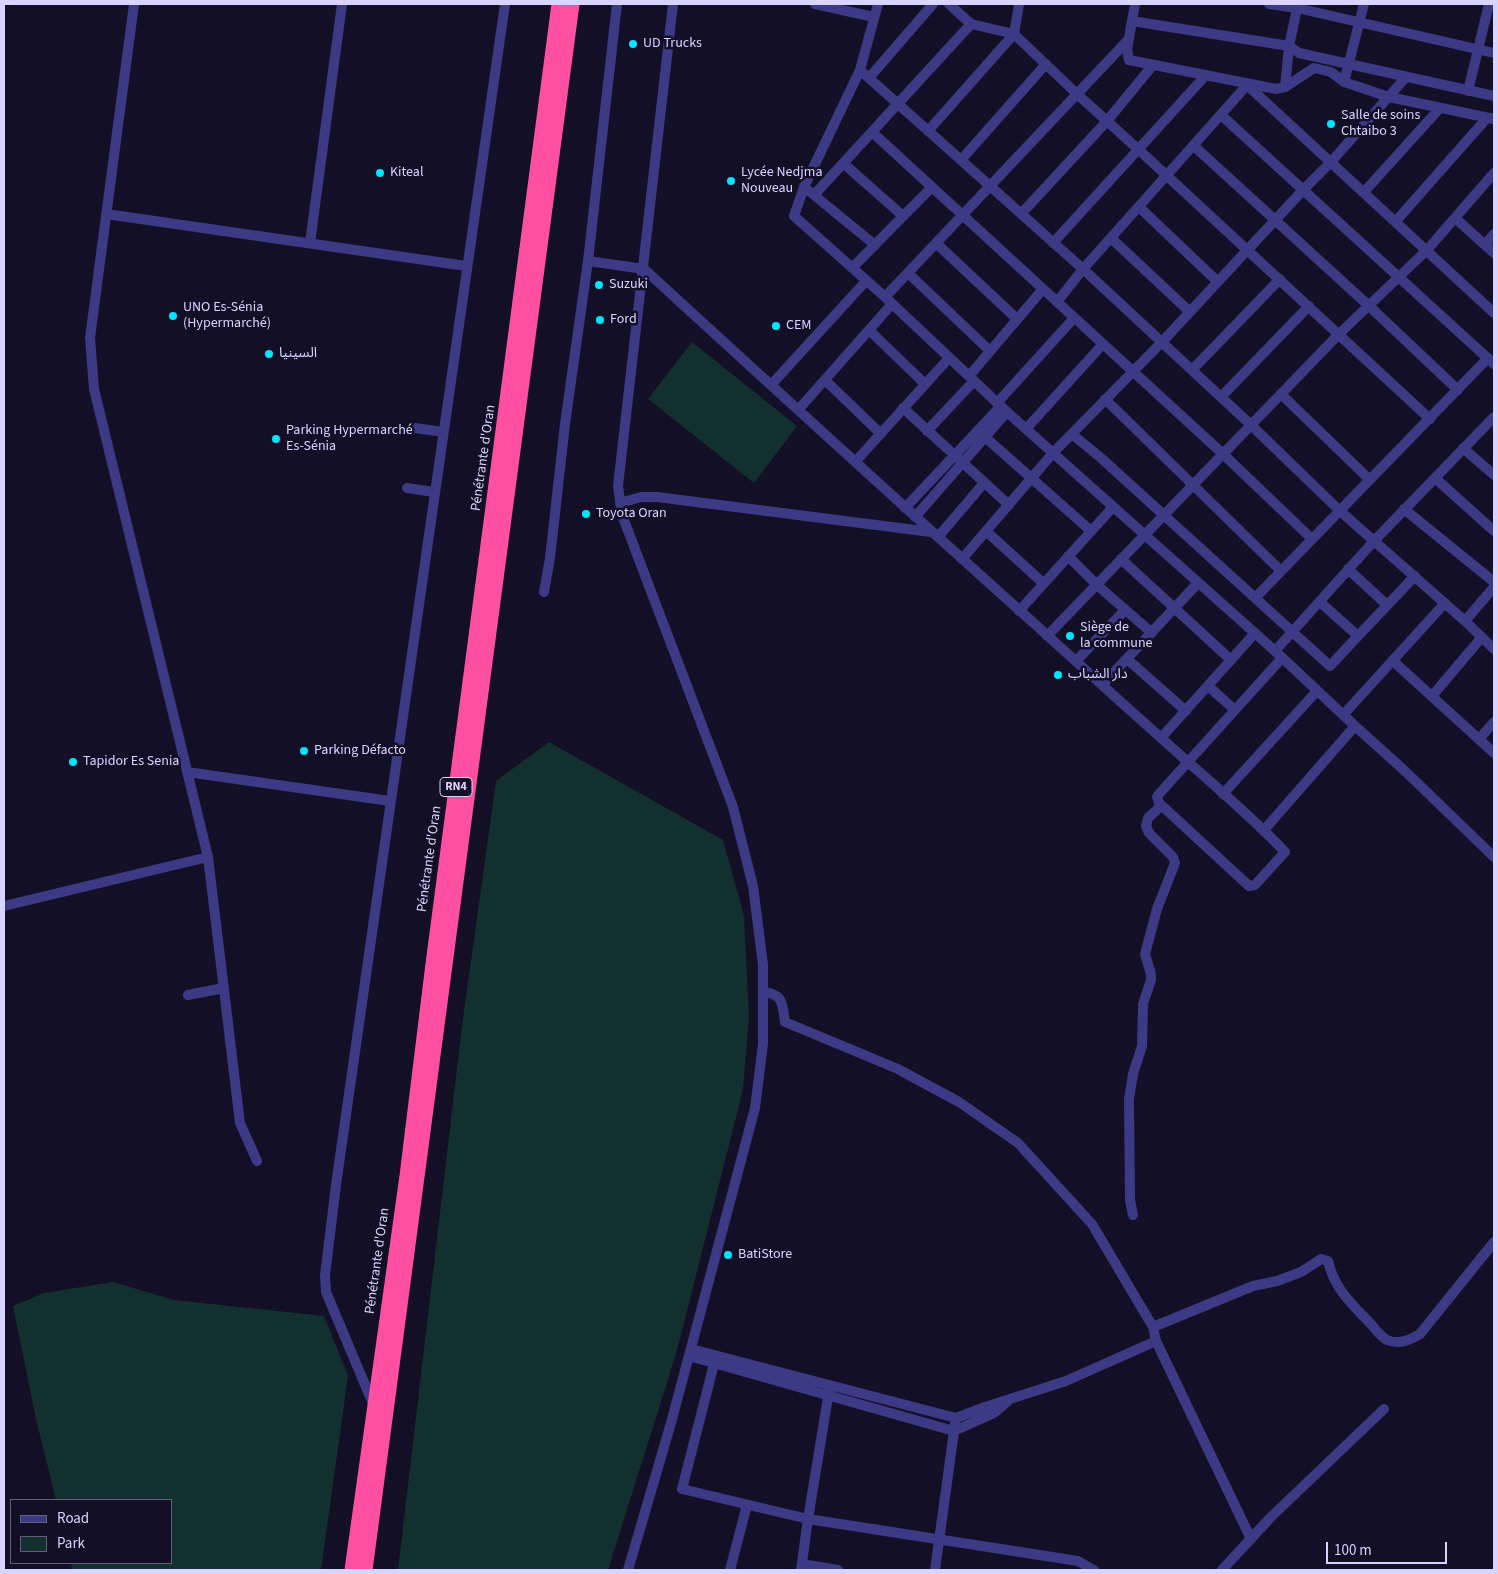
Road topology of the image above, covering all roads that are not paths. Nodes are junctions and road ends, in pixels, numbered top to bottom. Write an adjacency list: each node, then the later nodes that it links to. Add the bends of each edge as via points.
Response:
1 (134, 4): 62 (street)
2 (342, 4): 72 (street)
3 (505, 4): 80 (street)
4 (559, 4): 222 (highway, Pénétrante d'Oran / RN4, via 407,1176)
5 (572, 4): 233 (highway, Pénétrante d'Oran / RN4)
6 (617, 4): 79 (street)
7 (674, 4): 82 (street)
8 (815, 4): 18 (street)
9 (878, 4): 18 (street)
10 (933, 4): 33 (street)
11 (949, 4): 21 (street)
12 (1020, 4): 22 (street)
13 (1136, 4): 19 (street)
14 (1269, 4): 17 (street)
15 (1364, 4): 20 (street)
16 (1489, 4): 25 (street)
17 (1297, 6): 20 (street); 24 (street)
18 (874, 17): 30 (street)
19 (1132, 21): 23 (street); 24 (street)
20 (1360, 23): 25 (street); 28 (street)
21 (971, 24): 22 (street); 41 (street)
22 (1014, 34): 27 (street); 46 (street)
23 (1129, 39): 29 (street, via 1129,60); 38 (street)
24 (1289, 46): 28 (street, via 1299,53); 36 (street)
25 (1479, 49): 26 (street); 37 (street)
26 (1494, 52)
27 (1046, 64): 38 (street); 50 (street)
28 (1349, 64): 32 (street); 34 (street)
29 (1153, 65): 31 (street); 45 (street)
30 (860, 70): 33 (street); 56 (street)
31 (1206, 75): 35 (street); 49 (street)
32 (1406, 77): 37 (street); 39 (street)
33 (869, 78): 41 (street)
34 (1344, 82): 36 (street, via 1331,72 1314,68); 39 (street)
35 (1248, 84): 36 (street, via 1276,89); 43 (street); 51 (street)
36 (1285, 87)
37 (1468, 91): 40 (street)
38 (1077, 94): 45 (street); 55 (street)
39 (1389, 96): 42 (street); 51 (street)
40 (1494, 96)
41 (898, 104): 46 (street); 47 (street)
42 (1440, 108): 44 (street); 59 (street)
43 (1221, 115): 48 (street); 58 (street)
44 (1491, 118): 68 (street)
45 (1107, 121): 49 (street); 63 (street)
46 (928, 131): 50 (street)
47 (872, 132): 52 (street); 57 (street)
48 (1194, 146): 54 (street); 67 (street)
49 (1139, 150): 54 (street); 71 (street)
50 (961, 160): 55 (street)
51 (1331, 162): 58 (street); 59 (street)
52 (843, 163): 60 (street); 65 (street)
53 (1494, 173): 66 (street)
54 (1168, 176): 61 (street); 76 (street)
55 (990, 186): 63 (street); 64 (street)
56 (804, 187): 60 (street); 81 (street, via 794,216)
57 (932, 187): 64 (street); 65 (street)
58 (1303, 190): 67 (street); 85 (street)
59 (1364, 192): 68 (street)
60 (814, 195): 74 (street)
61 (1139, 207): 70 (street); 88 (street)
62 (106, 214): 72 (street); 201 (street, via 90,338 94,389)
63 (1021, 214): 71 (street)
64 (962, 215): 73 (street); 89 (street)
65 (903, 216): 74 (street)
66 (1455, 218): 75 (street); 77 (street)
67 (1275, 221): 76 (street); 93 (street)
68 (1396, 221): 77 (street)
69 (1494, 234): 75 (street)
70 (1111, 238): 83 (street); 94 (street)
71 (1053, 242): 83 (street)
72 (310, 243): 80 (street)
73 (936, 243): 84 (street); 97 (street)
74 (875, 245): 81 (street)
75 (1485, 245): 78 (street)
76 (1248, 250): 86 (street); 88 (street)
77 (1426, 250): 85 (street); 95 (street)
78 (1494, 253)
79 (588, 261): 82 (street); 167 (street)
80 (466, 266): 124 (street)
81 (852, 268): 87 (street)
82 (644, 269): 110 (street); 141 (street, via 618,486)
83 (1083, 269): 91 (street); 100 (street)
84 (908, 273): 90 (street); 102 (street)
85 (1398, 277): 93 (street); 104 (street)
86 (1280, 279): 92 (street); 105 (street)
87 (866, 281): 90 (street); 110 (street)
88 (1218, 282): 94 (street)
89 (1044, 289): 91 (street); 97 (street)
90 (888, 301): 98 (street); 103 (street)
91 (1058, 302): 96 (street)
92 (1309, 306): 99 (street); 113 (street)
93 (1368, 306): 99 (street); 111 (street)
94 (1190, 312): 100 (street)
95 (1494, 313)
96 (1074, 318): 101 (street); 115 (street)
97 (1017, 319): 102 (street)
98 (869, 330): 108 (street); 109 (street)
99 (1339, 334): 112 (street); 118 (street)
100 (1162, 342): 105 (street); 106 (street)
101 (1103, 344): 106 (street); 122 (street)
102 (990, 350): 107 (street)
103 (949, 358): 107 (street); 109 (street)
104 (1491, 361): 111 (street)
105 (1192, 370): 113 (street)
106 (1132, 371): 114 (street); 130 (street)
107 (971, 379): 115 (street); 123 (street)
108 (825, 380): 117 (street); 125 (street)
109 (925, 384): 116 (street)
110 (771, 385): 117 (street)
111 (1458, 390): 118 (street)
112 (1281, 394): 120 (street); 136 (street)
113 (1222, 397): 120 (street)
114 (1105, 399): 126 (street); 138 (street)
115 (1002, 407): 122 (street); 127 (street); 131 (street)
116 (904, 408): 123 (street); 125 (street)
117 (798, 410): 132 (street)
118 (1430, 419): 136 (street)
119 (1493, 420): 128 (street)
120 (1251, 425): 130 (street); 146 (street)
121 (415, 428): 124 (street)
122 (1026, 429): 129 (street)
123 (928, 431): 131 (street)
124 (443, 432): 140 (street)
125 (881, 434): 132 (street)
126 (1072, 434): 129 (street); 147 (street)
127 (985, 437): 131 (street); 135 (street)
128 (1464, 448): 133 (street); 134 (street)
129 (1053, 453): 135 (street); 143 (street)
130 (1223, 454): 138 (street); 154 (street)
131 (958, 459): 137 (street); 144 (street); 148 (street)
132 (855, 462): 144 (street)
133 (1494, 474)
134 (1435, 478): 145 (street); 150 (street)
135 (1031, 479): 142 (street); 151 (street)
136 (1370, 480): 146 (street)
137 (984, 483): 142 (street); 152 (street)
138 (1194, 484): 147 (street); 160 (street)
139 (407, 488): 140 (street)
140 (434, 492): 203 (street)
141 (620, 503): 152 (street, via 641,497 657,497); 210 (street, via 733,807 753,886 764,966)
142 (1009, 505): 149 (street)
143 (1113, 507): 151 (street); 153 (street)
144 (905, 508): 148 (street)
145 (1404, 509): 155 (street); 162 (street)
146 (1340, 510): 154 (street); 155 (street)
147 (1163, 516): 153 (street); 168 (street)
148 (915, 517): 152 (street)
149 (986, 531): 157 (street); 163 (street)
150 (1494, 531)
151 (1091, 532): 156 (street)
152 (935, 535): 157 (street)
153 (1145, 535): 158 (street); 164 (street)
154 (1312, 538): 160 (street)
155 (1374, 541): 159 (street); 161 (street)
156 (1068, 556): 163 (street); 165 (street)
157 (962, 559): 174 (street)
158 (1121, 559): 165 (street); 172 (street)
159 (1348, 569): 169 (street); 171 (street)
160 (1281, 571): 168 (street)
161 (1415, 576): 170 (street); 171 (street)
162 (1494, 582)
163 (1043, 583): 174 (street)
164 (1198, 583): 172 (street); 178 (street)
165 (1097, 585): 173 (street); 179 (street)
166 (1494, 587): 175 (street)
167 (544, 592)
168 (1255, 598): 176 (street)
169 (1320, 602): 176 (street); 180 (street)
170 (1445, 603): 175 (street); 186 (street)
171 (1387, 605): 180 (street)
172 (1175, 608): 177 (street); 185 (street)
173 (1125, 610): 177 (street); 187 (street)
174 (1020, 611): 179 (street)
175 (1466, 621): 181 (street)
176 (1292, 632): 180 (street, via 1330,666); 183 (street)
177 (1152, 633): 184 (street)
178 (1255, 633): 183 (street); 185 (street)
179 (1047, 636): 187 (street)
180 (1358, 636)
181 (1482, 637): 182 (street); 191 (street)
182 (1494, 649)
183 (1278, 654): 190 (street); 193 (street)
184 (1127, 659): 188 (street); 192 (street)
185 (1231, 660): 189 (street)
186 (1393, 661): 191 (street); 194 (street)
187 (1076, 662): 188 (street)
188 (1102, 685): 197 (street)
189 (1208, 686): 192 (street); 193 (street)
190 (1317, 691): 194 (street); 202 (street)
191 (1432, 696): 198 (street)
192 (1186, 710): 197 (street)
193 (1235, 710): 200 (street)
194 (1343, 716): 196 (street)
195 (1494, 722): 198 (street)
196 (1355, 726): 205 (street); 207 (street)
197 (1161, 738): 200 (street)
198 (1479, 739): 199 (street)
199 (1494, 753)
200 (1189, 763): 202 (street); 204 (street, via 1159,794 1157,800)
201 (187, 772): 203 (street); 206 (street)
202 (1223, 794): 205 (street)
203 (390, 801): 222 (street, via 325,1276 326,1292)
204 (1161, 806): 205 (street, via 1249,886 1256,885 1285,852); 213 (street, via 1146,826 1173,857 1175,865 1157,909 1145,954 1151,980 1143,1004 1142,1046 1129,1100)
205 (1264, 830)
206 (208, 856): 208 (street); 209 (street)
207 (1494, 856)
208 (4, 906)
209 (224, 988): 211 (street); 212 (street, via 240,1123)
210 (763, 992): 215 (street, via 774,993 781,1000 785,1022 898,1069 959,1102 1018,1143 1092,1224); 217 (street, via 763,1044 755,1108)
211 (188, 995)
212 (257, 1161)
213 (1133, 1215)
214 (1494, 1242): 215 (street, via 1420,1334 1404,1341 1387,1340 1379,1333 1341,1293 1328,1261 1321,1259 1301,1272 1254,1286)
215 (1153, 1327): 216 (street)
216 (1156, 1341): 221 (street, via 1066,1381); 228 (street)
217 (690, 1352): 218 (street); 219 (street); 234 (street)
218 (714, 1364): 220 (street); 226 (street, via 682,1489)
219 (830, 1385): 220 (street); 224 (street)
220 (828, 1396): 225 (street); 227 (street)
221 (1012, 1399): 224 (street); 225 (street, via 994,1413)
222 (374, 1407): 232 (highway, Pénétrante d'Oran / RN4)
223 (1384, 1409): 228 (street)
224 (956, 1418): 225 (street)
225 (954, 1430): 229 (street)
226 (747, 1505): 227 (street); 235 (street)
227 (808, 1519): 229 (street); 230 (street)
228 (1251, 1539): 238 (street)
229 (938, 1540): 231 (street, via 1078,1561); 237 (street)
230 (802, 1567): 236 (street)
231 (1091, 1569)
232 (352, 1570)
233 (365, 1570)
234 (628, 1570)
235 (730, 1570)
236 (838, 1570)
237 (935, 1570)
238 (1222, 1570)

